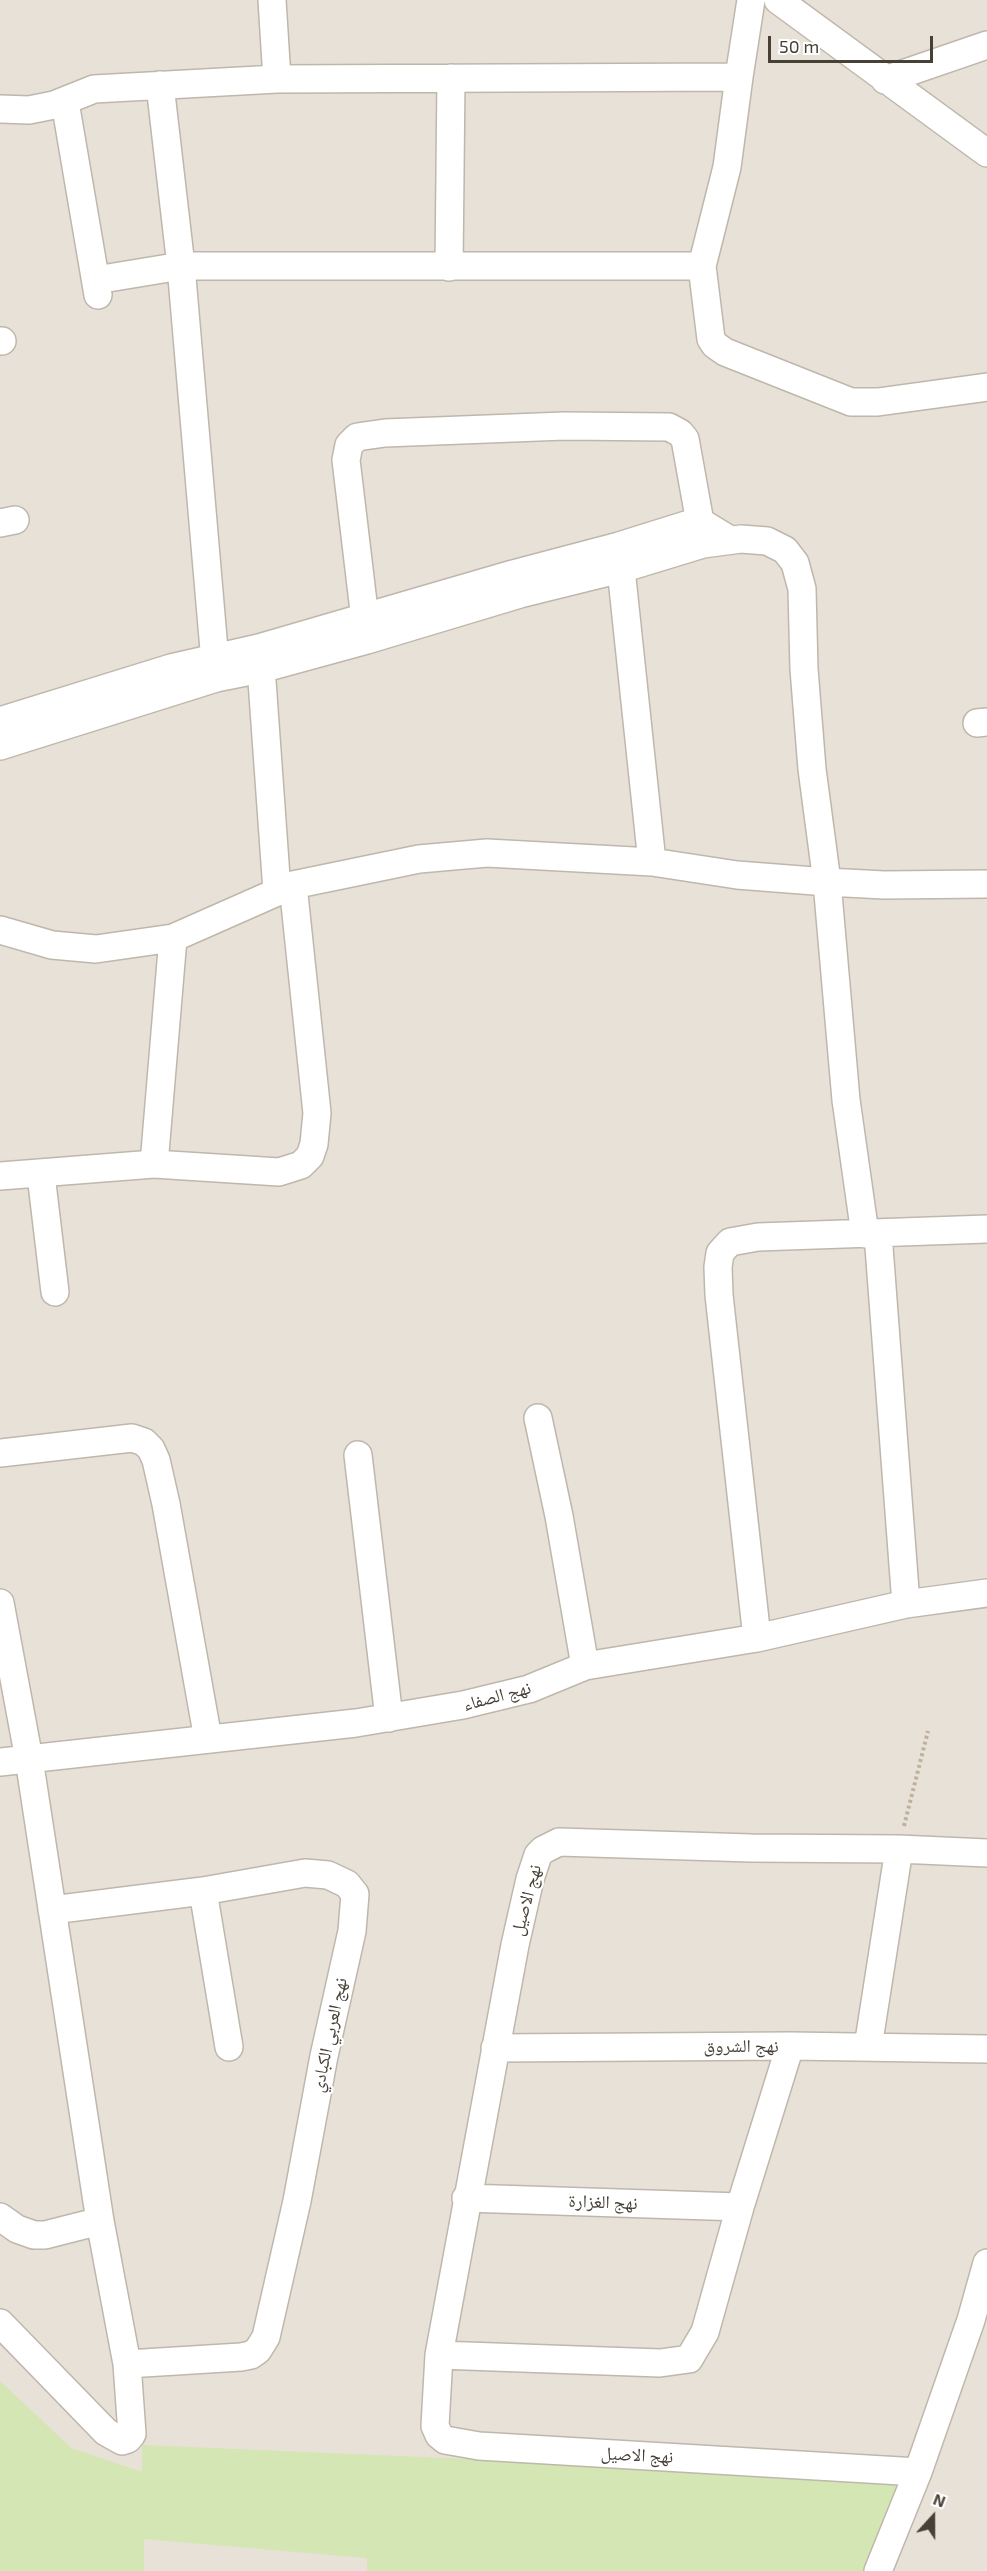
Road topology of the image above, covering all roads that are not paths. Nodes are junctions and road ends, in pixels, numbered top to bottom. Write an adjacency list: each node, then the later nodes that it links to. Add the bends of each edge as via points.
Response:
1 (272, 0): 7 (street)
2 (751, 0): 5 (street)
3 (778, 0): 8 (street)
4 (987, 45): 8 (street)
5 (739, 77): 6 (street); 14 (street, via 727,167)
6 (451, 78): 7 (street); 15 (street)
7 (278, 79): 9 (street)
8 (885, 80): 12 (street)
9 (160, 84): 10 (street, via 94,89); 13 (street)
10 (65, 102): 11 (street, via 29,110); 13 (street, via 97,288)
11 (0, 110)
12 (987, 153)
13 (181, 266): 15 (street); 21 (street)
14 (702, 266): 15 (street); 16 (street, via 711,339 725,352 851,402)
15 (449, 267)
16 (987, 387)
17 (701, 532): 18 (street); 19 (street, via 685,439 669,427 564,426 357,437 349,445 346,460); 25 (street, via 730,540 767,541 785,550 795,563 802,589 812,769)
18 (620, 558): 19 (street, via 520,594); 24 (street)
19 (366, 629): 20 (street)
20 (260, 658): 21 (street); 27 (street)
21 (216, 667): 22 (street, via 62,700); 23 (street)
22 (0, 721)
23 (0, 746)
24 (651, 862): 25 (street, via 737,875); 27 (street, via 487,853 419,859)
25 (827, 882): 26 (street); 34 (street, via 846,1100)
26 (987, 884)
27 (285, 888): 29 (street); 30 (street, via 317,1113 310,1156 300,1165 279,1172)
28 (0, 930): 29 (street, via 52,945 96,949)
29 (173, 938): 30 (street)
30 (154, 1164): 31 (street)
31 (41, 1175): 32 (street); 35 (street)
32 (0, 1176)
33 (987, 1229): 34 (street)
34 (872, 1234): 41 (street); 42 (street, via 758,1237 730,1242 720,1253 719,1294)
35 (55, 1292)
36 (538, 1418): 43 (street)
37 (0, 1453): 45 (street, via 132,1438 151,1449 166,1504)
38 (358, 1455): 44 (street)
39 (987, 1593): 41 (street, نهج الصفاء)
40 (0, 1603): 46 (street)
41 (906, 1604): 42 (street, نهج الصفاء)
42 (757, 1638): 43 (street, نهج الصفاء)
43 (585, 1666): 44 (street, نهج الصفاء, via 529,1689)
44 (389, 1718): 45 (street, نهج الصفاء)
45 (208, 1739): 46 (street, نهج الصفاء)
46 (30, 1759): 47 (street, نهج الصفاء); 51 (street)
47 (0, 1762)
48 (899, 1849): 49 (street, نهج الاصيل); 54 (street); 55 (street, نهج الاصيل, via 559,1842 550,1845 538,1855 530,1879)
49 (987, 1853)
50 (203, 1891): 51 (street, نهج العربي الكبادي); 53 (street); 64 (street, نهج العربي الكبادي, via 305,1873 327,1875 347,1884 355,1894 352,1931 266,2337 258,2350 241,2357)
51 (52, 1910): 60 (street)
52 (790, 2046): 54 (street, نهج الشروق); 55 (street, نهج الشروق); 58 (street)
53 (229, 2047)
54 (868, 2047): 56 (street, نهج الشروق)
55 (495, 2048): 57 (street, نهج الاصيل)
56 (987, 2049)
57 (466, 2198): 58 (street, نهج الغزارة); 63 (street, نهج الاصيل)
58 (740, 2207): 63 (street, via 705,2332 689,2359 660,2363)
59 (0, 2217): 60 (street, via 16,2229 34,2235)
60 (100, 2221): 64 (street)
61 (987, 2263): 65 (street)
62 (0, 2323): 64 (street, via 87,2415 106,2432 126,2442 132,2434)
63 (438, 2355): 65 (street, نهج الاصيل, via 435,2426 445,2440 480,2446)
64 (127, 2364)
65 (918, 2472): 66 (street)
66 (878, 2571)

